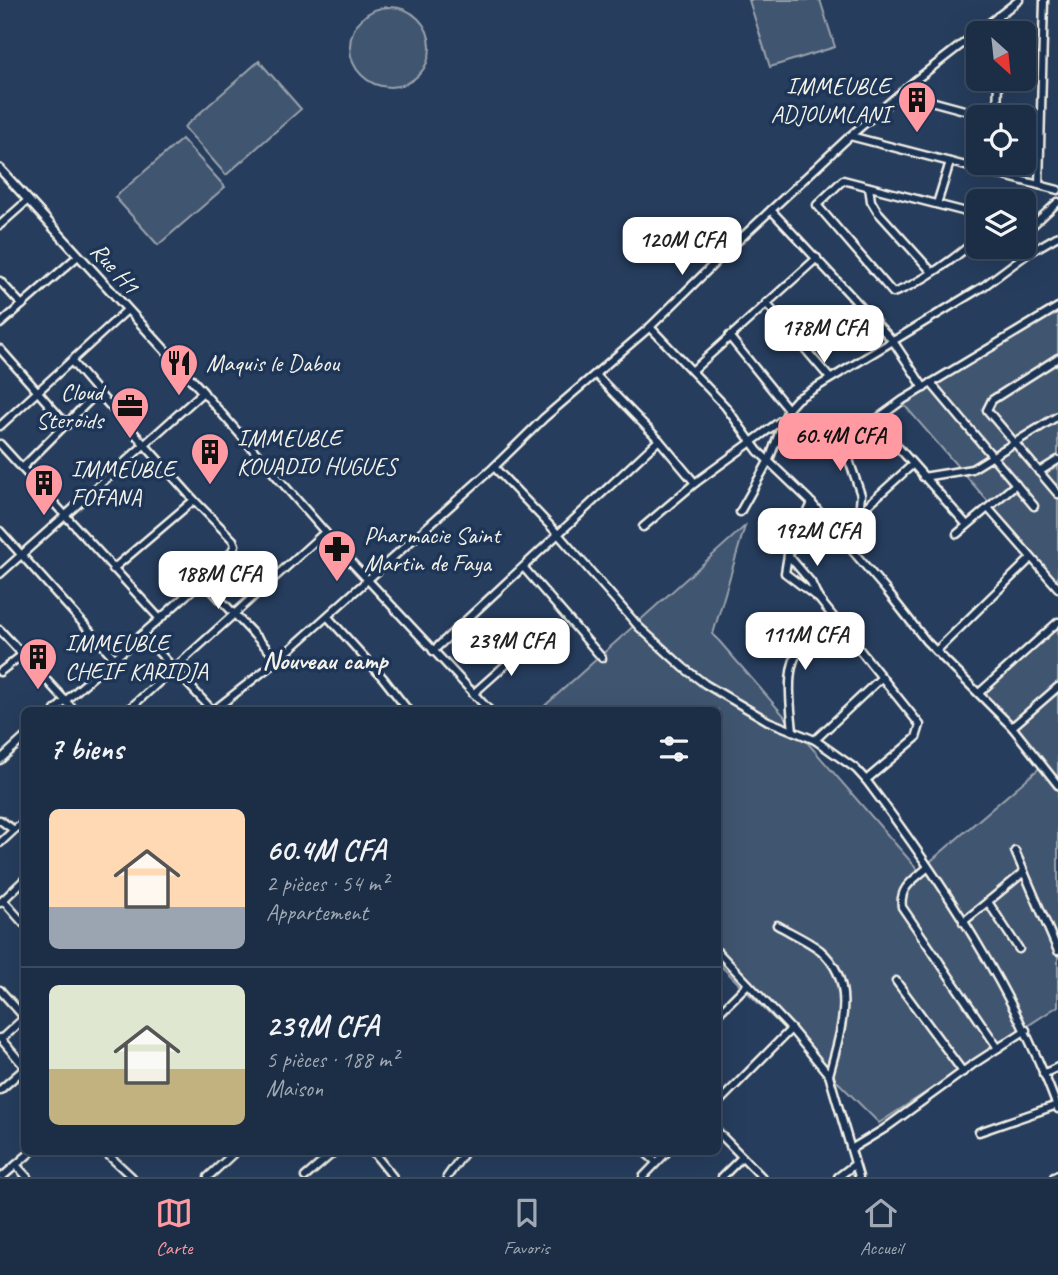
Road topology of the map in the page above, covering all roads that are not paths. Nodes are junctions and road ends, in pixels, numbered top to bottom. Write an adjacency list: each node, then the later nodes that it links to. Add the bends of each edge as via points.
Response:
1 (1019, 0): 3 (street)
2 (1044, 0): 12 (street)
3 (998, 16): 4 (street); 5 (street)
4 (998, 21)
5 (901, 93): 6 (street); 7 (street)
6 (966, 111)
7 (850, 136): 8 (street); 18 (street)
8 (950, 162): 9 (street); 17 (street)
9 (966, 166)
10 (0, 169): 15 (street, Rue H1)
11 (997, 175): 12 (street)
12 (1039, 186): 14 (street)
13 (869, 187): 17 (street); 26 (street, via 877,211); 26 (street, via 843,180 817,205 893,293)
14 (1058, 190)
15 (28, 200): 21 (street); 24 (street, Rue H1)
16 (1058, 202): 20 (street)
17 (937, 204): 19 (street)
18 (771, 210): 25 (street); 33 (street)
19 (966, 212)
20 (1036, 222)
21 (0, 225)
22 (1058, 236): 35 (street)
23 (966, 249): 26 (street)
24 (78, 256): 29 (street); 31 (street, Rue H1)
25 (817, 258): 28 (street); 35 (street)
26 (932, 272)
27 (0, 282): 29 (street)
28 (766, 303): 34 (street); 41 (street)
29 (22, 305): 32 (street)
30 (1058, 307): 42 (street)
31 (127, 310): 38 (street); 45 (street, Rue H1)
32 (0, 324)
33 (650, 327): 39 (street); 40 (street)
34 (729, 336): 39 (street); 47 (street)
35 (893, 341): 41 (street); 43 (street)
36 (0, 349): 44 (street)
37 (1058, 358): 55 (street, via 988,404 990,415)
38 (72, 362): 44 (street); 46 (street)
39 (692, 371): 54 (street)
40 (596, 375): 53 (street); 62 (street)
41 (829, 377): 47 (street)
42 (931, 383): 43 (street); 58 (street)
43 (924, 388): 50 (street)
44 (37, 391): 51 (street); 52 (street)
45 (203, 392): 57 (street); 79 (street)
46 (102, 397): 51 (street, via 89,401); 57 (street)
47 (788, 409): 49 (street)
48 (1058, 416): 55 (street)
49 (785, 417): 54 (street); 59 (street)
50 (875, 421): 61 (street); 74 (street, via 846,443 861,495)
51 (67, 425): 63 (street)
52 (0, 426)
53 (659, 440): 66 (street); 81 (street)
54 (752, 442): 59 (street); 66 (street)
55 (1014, 443): 58 (street); 64 (street)
56 (0, 444): 63 (street)
57 (146, 444): 69 (street); 75 (street)
58 (993, 457): 65 (street, via 972,469); 67 (street)
59 (769, 460): 70 (street); 73 (street)
60 (1058, 460): 64 (street)
61 (912, 465): 65 (street); 74 (street)
62 (494, 467): 81 (street); 90 (street)
63 (22, 468): 75 (street)
64 (1040, 472): 68 (street)
65 (923, 477): 76 (street)
66 (695, 482): 77 (street)
67 (1016, 485): 71 (street); 72 (street)
68 (1058, 494)
69 (194, 500): 87 (street); 89 (street, via 235,545)
70 (811, 503): 80 (street); 84 (street)
71 (1034, 506)
72 (988, 508): 76 (street); 85 (street)
73 (740, 512)
74 (859, 513): 80 (street)
75 (65, 516): 83 (street); 87 (street)
76 (967, 525): 82 (street)
77 (643, 527)
78 (0, 531): 83 (street)
79 (325, 532): 90 (street); 93 (street)
80 (837, 533): 102 (street)
81 (558, 534): 86 (street); 122 (street, via 639,627 684,668 768,721)
82 (957, 534)
83 (22, 554): 88 (street); 105 (street)
84 (789, 555): 92 (street); 92 (street, via 785,573)
85 (1031, 558): 91 (street); 102 (street)
86 (524, 568): 101 (street); 104 (street)
87 (113, 569): 95 (street)
88 (0, 573)
89 (202, 580): 93 (street); 95 (street)
90 (368, 580): 94 (street); 101 (street)
91 (1058, 589)
92 (819, 598): 97 (street)
93 (234, 614): 106 (street); 107 (street)
94 (328, 617): 106 (street); 119 (street)
95 (160, 619): 99 (street)
96 (1058, 622): 111 (street)
97 (839, 624): 109 (street); 122 (street, via 795,657)
98 (0, 630): 103 (street)
99 (143, 635): 105 (street); 107 (street)
100 (531, 642): 112 (street)
101 (433, 651): 112 (street)
102 (936, 651): 111 (street)
103 (23, 654): 108 (street); 113 (street)
104 (602, 658)
105 (116, 660): 113 (street)
106 (278, 660): 118 (street)
107 (175, 669): 116 (street); 117 (street)
108 (0, 672)
109 (882, 677): 123 (street); 126 (street, via 920,726 916,738)
110 (1058, 687): 121 (street)
111 (979, 693): 121 (street)
112 (473, 694): 120 (street)
113 (65, 702): 114 (street); 115 (street)
114 (59, 707)
115 (71, 707)
116 (131, 707)
117 (210, 707)
118 (217, 707)
119 (406, 707)
120 (486, 707)
121 (1012, 727): 127 (street)
122 (793, 731): 123 (street)
123 (815, 740): 126 (street)
124 (21, 741): 125 (street)
125 (0, 760)
126 (866, 780): 133 (street)
127 (1058, 785)
128 (0, 820): 130 (street)
129 (21, 824): 130 (street)
130 (14, 830): 131 (street)
131 (0, 843)
132 (1015, 851): 134 (street)
133 (928, 868): 139 (street); 153 (street, via 904,888 902,907)
134 (1024, 872): 137 (street); 142 (street)
135 (21, 883): 136 (street)
136 (1, 901): 138 (street)
137 (988, 902): 139 (street); 141 (street)
138 (21, 921)
139 (963, 922): 151 (street)
140 (777, 925): 159 (street, via 821,951 840,979 844,1010)
141 (1019, 949)
142 (1058, 951)
143 (721, 955): 145 (street)
144 (896, 981): 157 (street)
145 (748, 984): 147 (street); 150 (street)
146 (0, 990): 148 (street)
147 (721, 1011)
148 (21, 1014)
149 (21, 1020): 152 (street)
150 (791, 1029): 159 (street); 161 (street)
151 (1026, 1030): 153 (street); 158 (street)
152 (1, 1038): 154 (street)
153 (998, 1048): 157 (street)
154 (21, 1063)
155 (1058, 1067): 158 (street)
156 (21, 1070): 160 (street)
157 (963, 1072): 165 (street)
158 (1043, 1074): 162 (street)
159 (830, 1075): 165 (street)
160 (0, 1090)
161 (721, 1100)
162 (1057, 1107): 163 (street)
163 (979, 1132)
164 (721, 1135): 174 (street)
165 (851, 1149): 177 (street)
166 (28, 1155): 176 (street)
167 (108, 1155): 180 (street)
168 (232, 1155): 181 (street)
169 (331, 1155): 182 (street)
170 (375, 1155): 183 (street)
171 (462, 1155): 184 (street)
172 (648, 1155): 175 (street)
173 (664, 1155): 175 (street)
174 (742, 1157): 186 (street); 187 (street)
175 (656, 1162): 185 (street)
176 (16, 1165): 178 (street); 179 (street)
177 (854, 1165): 188 (street); 189 (street)
178 (2, 1177)
179 (27, 1177)
180 (132, 1177)
181 (208, 1177)
182 (305, 1177)
183 (393, 1177)
184 (447, 1177)
185 (643, 1177)
186 (722, 1177)
187 (762, 1177)
188 (838, 1177)
189 (859, 1177)

